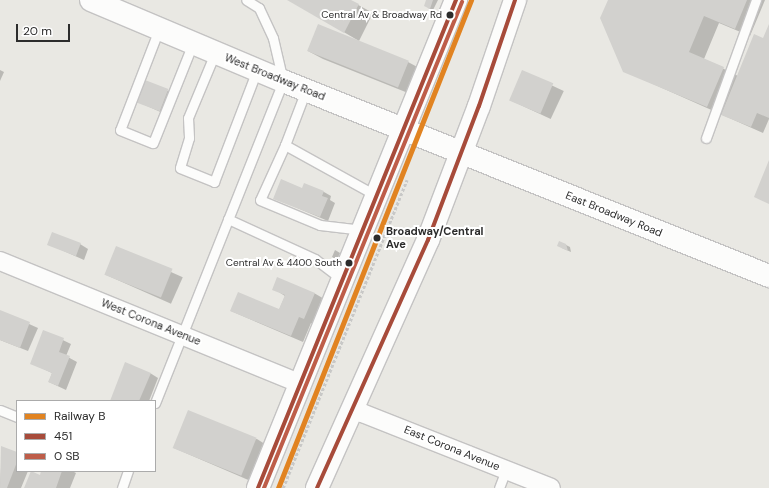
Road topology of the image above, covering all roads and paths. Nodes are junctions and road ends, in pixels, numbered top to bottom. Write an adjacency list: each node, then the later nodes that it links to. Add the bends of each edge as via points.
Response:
1 (91, 0): 6 (main road, West Broadway Road)
2 (246, 0): 10 (lane, via 259,8 273,38)
3 (456, 0): 12 (main road)
4 (515, 0): 15 (main road, via 479,106)
5 (756, 0): 13 (lane)
6 (159, 29): 7 (main road, West Broadway Road); 7 (lane, via 120,130 153,143)
7 (193, 43): 8 (main road, West Broadway Road)
8 (215, 53): 9 (main road, West Broadway Road); 9 (lane, via 188,118 189,138 180,168 214,182)
9 (257, 70): 10 (main road, West Broadway Road)
10 (283, 81): 11 (main road, West Broadway Road); 18 (lane)
11 (306, 90): 12 (main road, West Broadway Road); 14 (lane)
12 (403, 129): 15 (main road, West Broadway Road); 17 (main road)
13 (706, 138)
14 (285, 145): 17 (lane); 19 (lane, via 260,200 320,225)
15 (460, 152): 21 (main road, East Broadway Road); 26 (main road, via 428,240)
16 (407, 180): 33 (path)
17 (377, 196): 19 (main road)
18 (228, 220): 22 (lane, via 315,259); 23 (lane)
19 (363, 230): 22 (main road)
20 (0, 261): 23 (street, West Corona Avenue)
21 (769, 276)
22 (343, 280): 24 (main road)
23 (182, 335): 24 (street, West Corona Avenue); 25 (lane)
24 (301, 384): 32 (main road)
25 (156, 400)
26 (353, 407): 29 (street, East Corona Avenue); 34 (main road)
27 (0, 410): 28 (lane)
28 (16, 417)
29 (506, 470): 35 (lane); 36 (street, East Corona Avenue)
30 (128, 472): 31 (lane)
31 (122, 488)
32 (258, 488)
33 (283, 488)
34 (317, 488)
35 (499, 488)
36 (551, 488)

